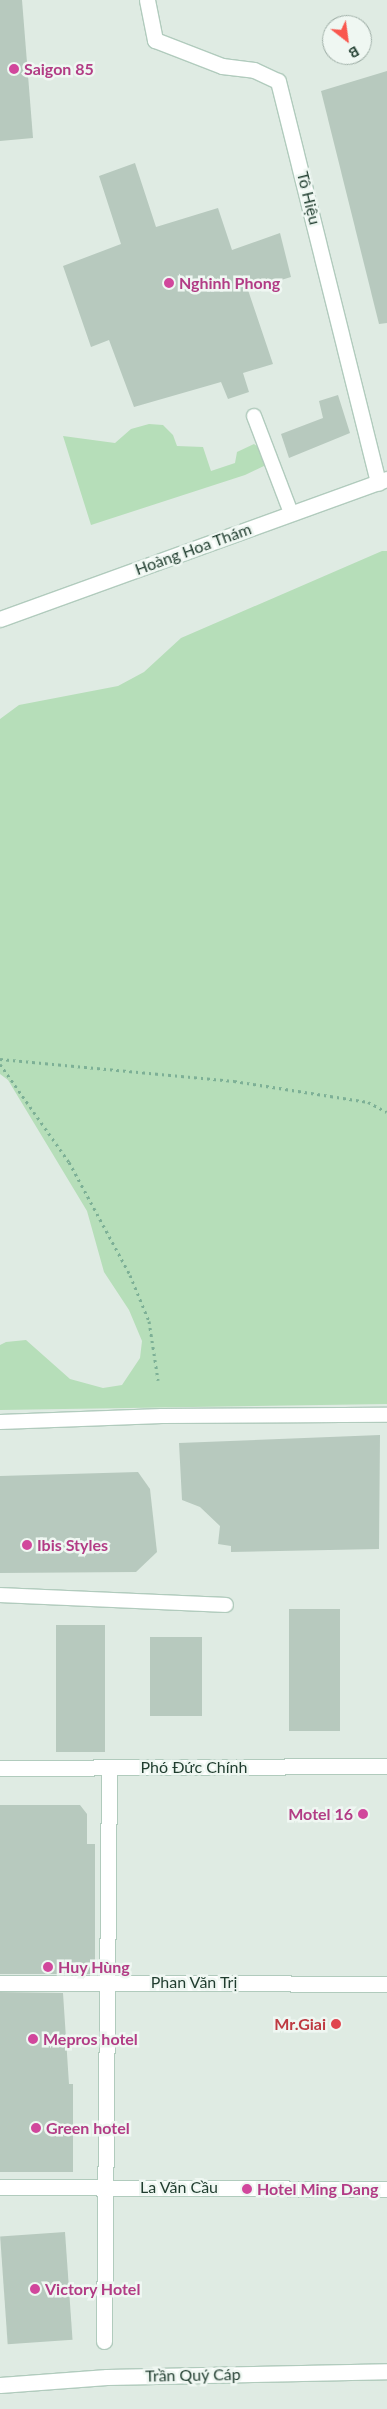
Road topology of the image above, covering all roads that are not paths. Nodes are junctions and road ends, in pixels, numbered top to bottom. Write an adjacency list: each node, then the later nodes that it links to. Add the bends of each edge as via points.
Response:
1 (147, 0): 3 (street, Tô Hiệu, via 155,40 222,66 254,70 278,81)
2 (254, 416): 4 (lane)
3 (382, 481): 4 (street, Hoàng Hoa Thám)
4 (291, 513): 5 (street, Hoàng Hoa Thám)
5 (0, 619)
6 (387, 1415): 7 (lane, via 162,1416)
7 (0, 1422)
8 (0, 1595): 9 (lane)
9 (226, 1605)
10 (387, 1766): 11 (street, Phó Đức Chính)
11 (109, 1767): 12 (street, Phó Đức Chính); 13 (street)
12 (0, 1768)
13 (107, 1982): 14 (street, Phan Văn Trị); 15 (street, Phan Văn Trị); 17 (street)
14 (0, 1983)
15 (387, 1984)
16 (0, 2187): 17 (street, La Văn Cầu)
17 (105, 2188): 18 (street, La Văn Cầu); 19 (street)
18 (387, 2189)
19 (104, 2341)
20 (387, 2371): 21 (street, Trần Quý Cáp, via 107,2377)
21 (0, 2385)

